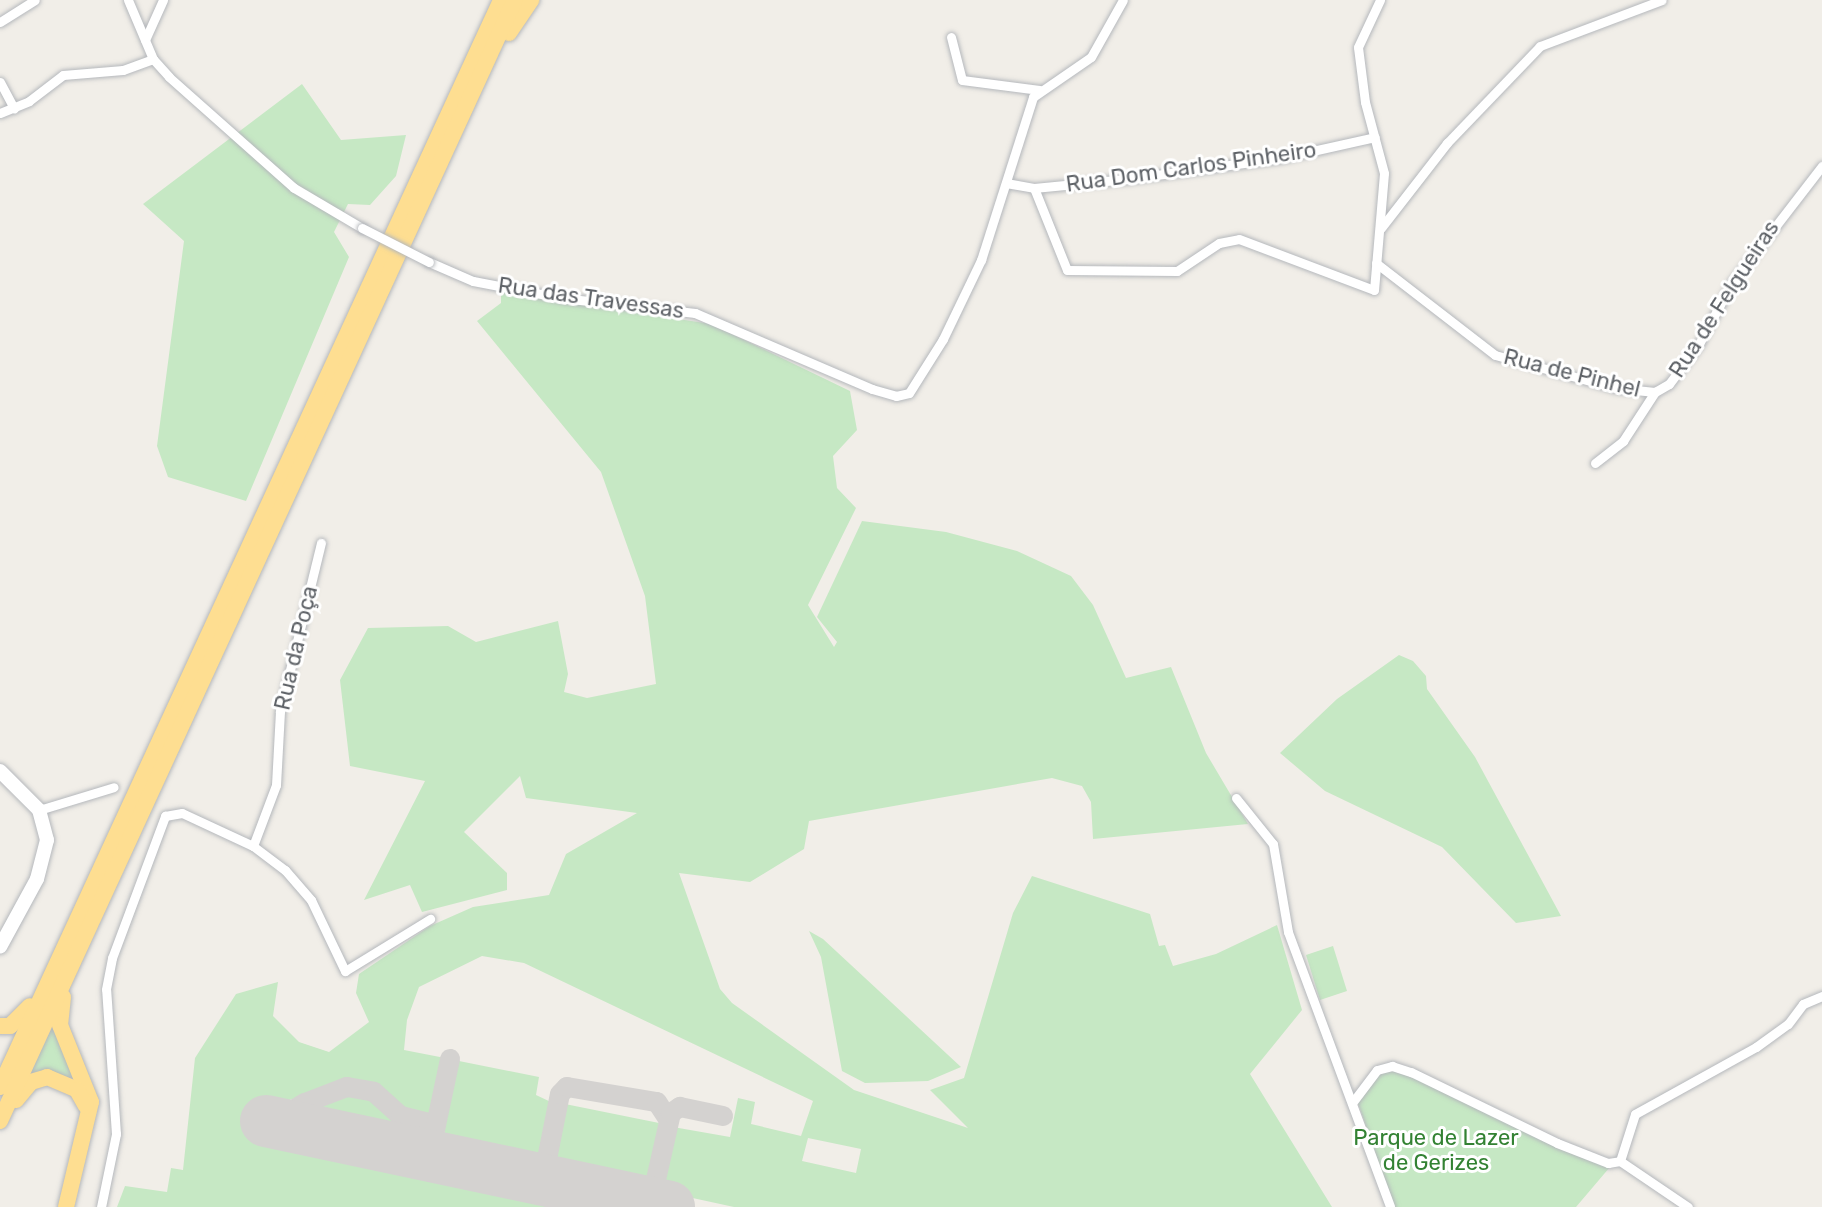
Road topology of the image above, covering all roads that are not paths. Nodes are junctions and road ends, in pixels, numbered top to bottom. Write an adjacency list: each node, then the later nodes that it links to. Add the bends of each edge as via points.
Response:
1 (35, 0): 11 (street)
2 (128, 0): 13 (street, Rua das Travessas)
3 (163, 0): 13 (street)
4 (488, 0): 22 (highway, via 426,149)
5 (501, 0): 22 (highway)
6 (515, 0): 20 (highway)
7 (531, 0): 20 (highway, via 508,35 455,144)
8 (1123, 0): 16 (street, via 1091,57)
9 (1380, 0): 19 (street, via 1358,47)
10 (1662, 0): 25 (street, via 1540,46 1447,143)
11 (0, 22)
12 (951, 37): 16 (street, via 962,80)
13 (145, 40): 14 (street, Rua das Travessas)
14 (153, 59): 17 (street, via 123,70 63,75); 23 (street, Rua das Travessas, bridge, via 294,188 429,262 473,281 695,313 896,396 909,393 943,339 981,260)
15 (0, 82): 17 (street)
16 (1039, 90): 23 (street, via 1027,110)
17 (14, 108): 18 (street)
18 (0, 113)
19 (1375, 137): 24 (street, Rua Dom Carlos Pinheiro, via 1281,158); 25 (street, via 1384,173)
20 (442, 158): 37 (highway)
21 (1822, 166): 27 (street, Rua de Felgueiras, via 1731,284 1684,364)
22 (422, 171): 38 (highway)
23 (1006, 183): 24 (street, Rua Dom Carlos Pinheiro)
24 (1034, 188): 26 (street, via 1067,270 1177,271 1219,243 1239,239 1374,290)
25 (1381, 228): 26 (street)
26 (1376, 263): 27 (street, Rua de Pinhel, via 1495,355 1616,388)
27 (1655, 392): 28 (street, Rua de Felgueiras, via 1623,441)
28 (1595, 463)
29 (321, 543): 34 (street, Rua da Poça, via 280,711 276,785)
30 (0, 771): 33 (street)
31 (114, 787): 33 (street)
32 (1236, 798): 44 (street, via 1273,844 1288,932)
33 (39, 810): 36 (street, via 47,840 45,858)
34 (253, 846): 35 (street, via 285,870 311,900 345,971); 50 (street, via 182,813 165,816 157,826 106,989 116,1134)
35 (430, 919)
36 (0, 947)
37 (77, 954): 45 (highway); 46 (highway, via 61,1002 60,1025 86,1081 91,1102)
38 (57, 964): 40 (highway, via 25,1016); 43 (highway)
39 (1822, 996): 48 (street, via 1803,1004 1756,1047 1635,1114)
40 (0, 1026)
41 (0, 1054): 42 (highway)
42 (0, 1072)
43 (0, 1087)
44 (1352, 1103): 48 (street, via 1377,1070 1392,1066 1433,1080 1557,1143 1608,1163); 51 (street)
45 (0, 1121)
46 (87, 1121): 47 (highway, via 77,1090 47,1077 19,1094); 49 (highway)
47 (0, 1130)
48 (1620, 1161): 52 (street)
49 (66, 1207)
50 (101, 1207)
51 (1390, 1207)
52 (1688, 1207)

